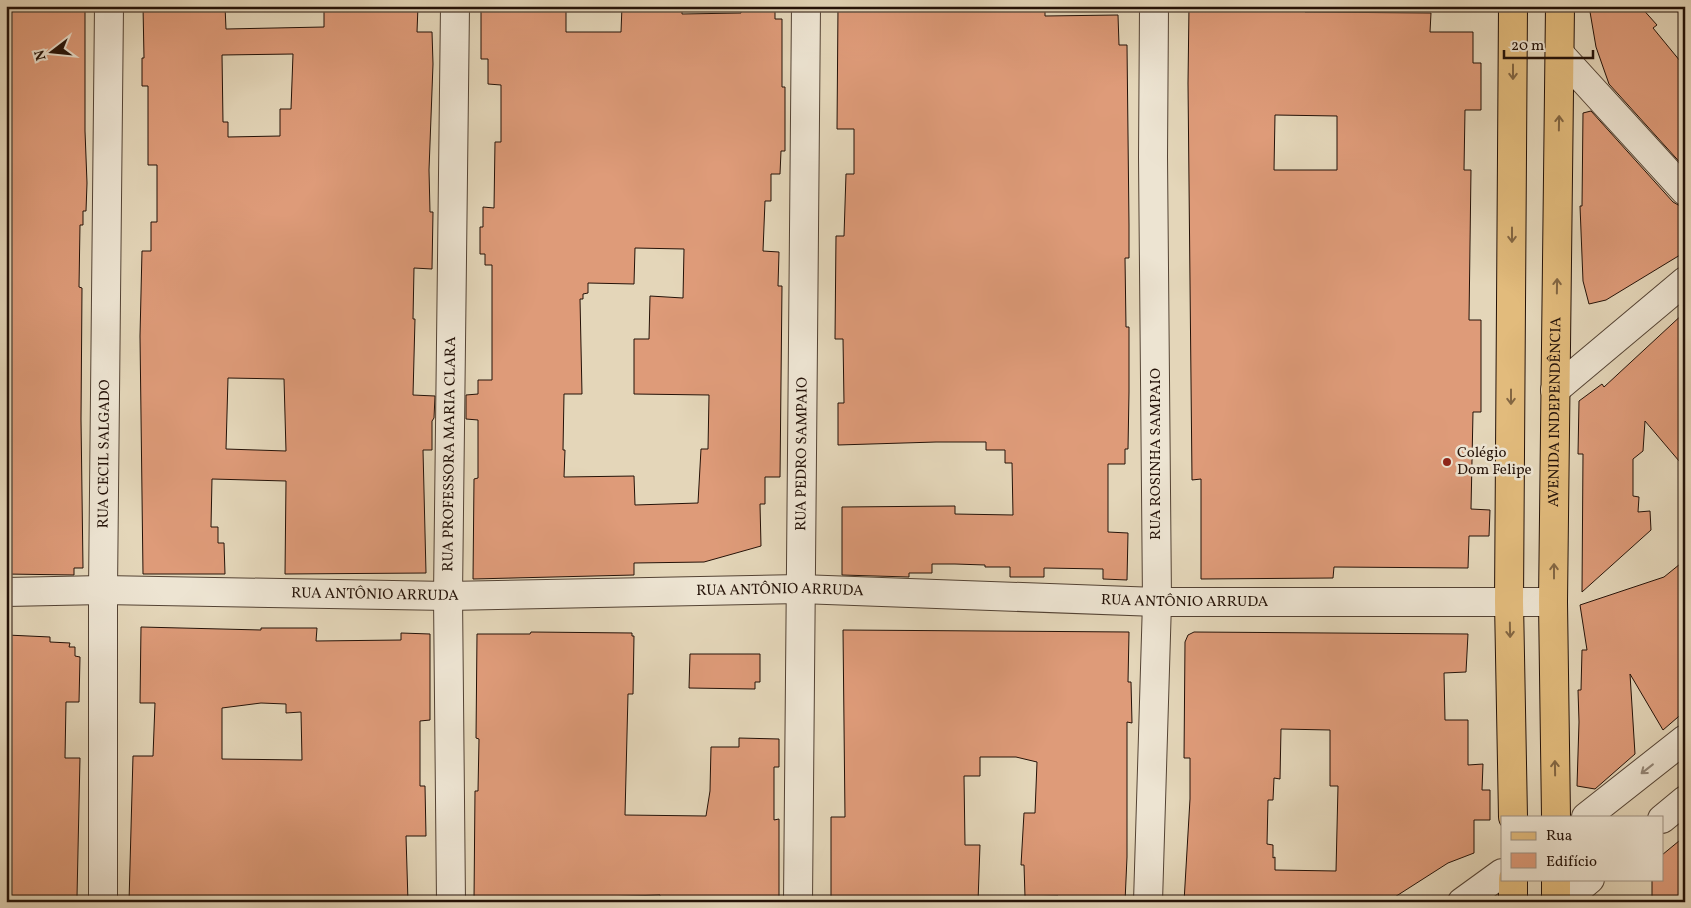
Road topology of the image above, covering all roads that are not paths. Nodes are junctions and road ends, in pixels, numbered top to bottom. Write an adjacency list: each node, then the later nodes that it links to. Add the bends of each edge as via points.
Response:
1 (109, 6): 11 (street, RUA CECIL SALGADO)
2 (455, 6): 14 (street, RUA PROFESSORA MARIA CLARA)
3 (806, 6): 12 (street, RUA PEDRO SAMPAIO)
4 (1154, 6): 15 (street, RUA ROSINHA SAMPAIO)
5 (1513, 6): 16 (main road, one-way to 16)
6 (1560, 6): 7 (main road, AVENIDA INDEPENDÊNCIA)
7 (1560, 54): 8 (street); 10 (main road, AVENIDA INDEPENDÊNCIA, one-way to 7)
8 (1685, 191)
9 (1685, 280): 10 (street)
10 (1555, 390): 17 (main road, AVENIDA INDEPENDÊNCIA, one-way to 10)
11 (103, 590): 13 (street, RUA ANTÔNIO ARRUDA); 14 (street, RUA ANTÔNIO ARRUDA); 28 (street, RUA CECIL SALGADO)
12 (800, 590): 14 (street, RUA ANTÔNIO ARRUDA); 15 (street, RUA ANTÔNIO ARRUDA); 30 (street, RUA PEDRO SAMPAIO)
13 (6, 592)
14 (448, 596): 29 (street, RUA PROFESSORA MARIA CLARA)
15 (1157, 602): 16 (street, RUA ANTÔNIO ARRUDA); 31 (street, RUA ROSINHA SAMPAIO)
16 (1509, 602): 17 (street, RUA ANTÔNIO ARRUDA); 20 (main road, one-way to 20)
17 (1553, 602): 21 (main road, AVENIDA INDEPENDÊNCIA, one-way to 17)
18 (1685, 739): 22 (street, one-way to 22)
19 (1685, 800): 23 (street)
20 (1513, 816)
21 (1556, 816)
22 (1587, 816)
23 (1664, 817)
24 (1501, 874): 32 (street)
25 (1513, 880): 33 (main road)
26 (1556, 880): 34 (main road)
27 (1589, 880): 35 (street)
28 (103, 902)
29 (451, 902)
30 (798, 902)
31 (1148, 902)
32 (1462, 902)
33 (1513, 902)
34 (1556, 902)
35 (1563, 902)

